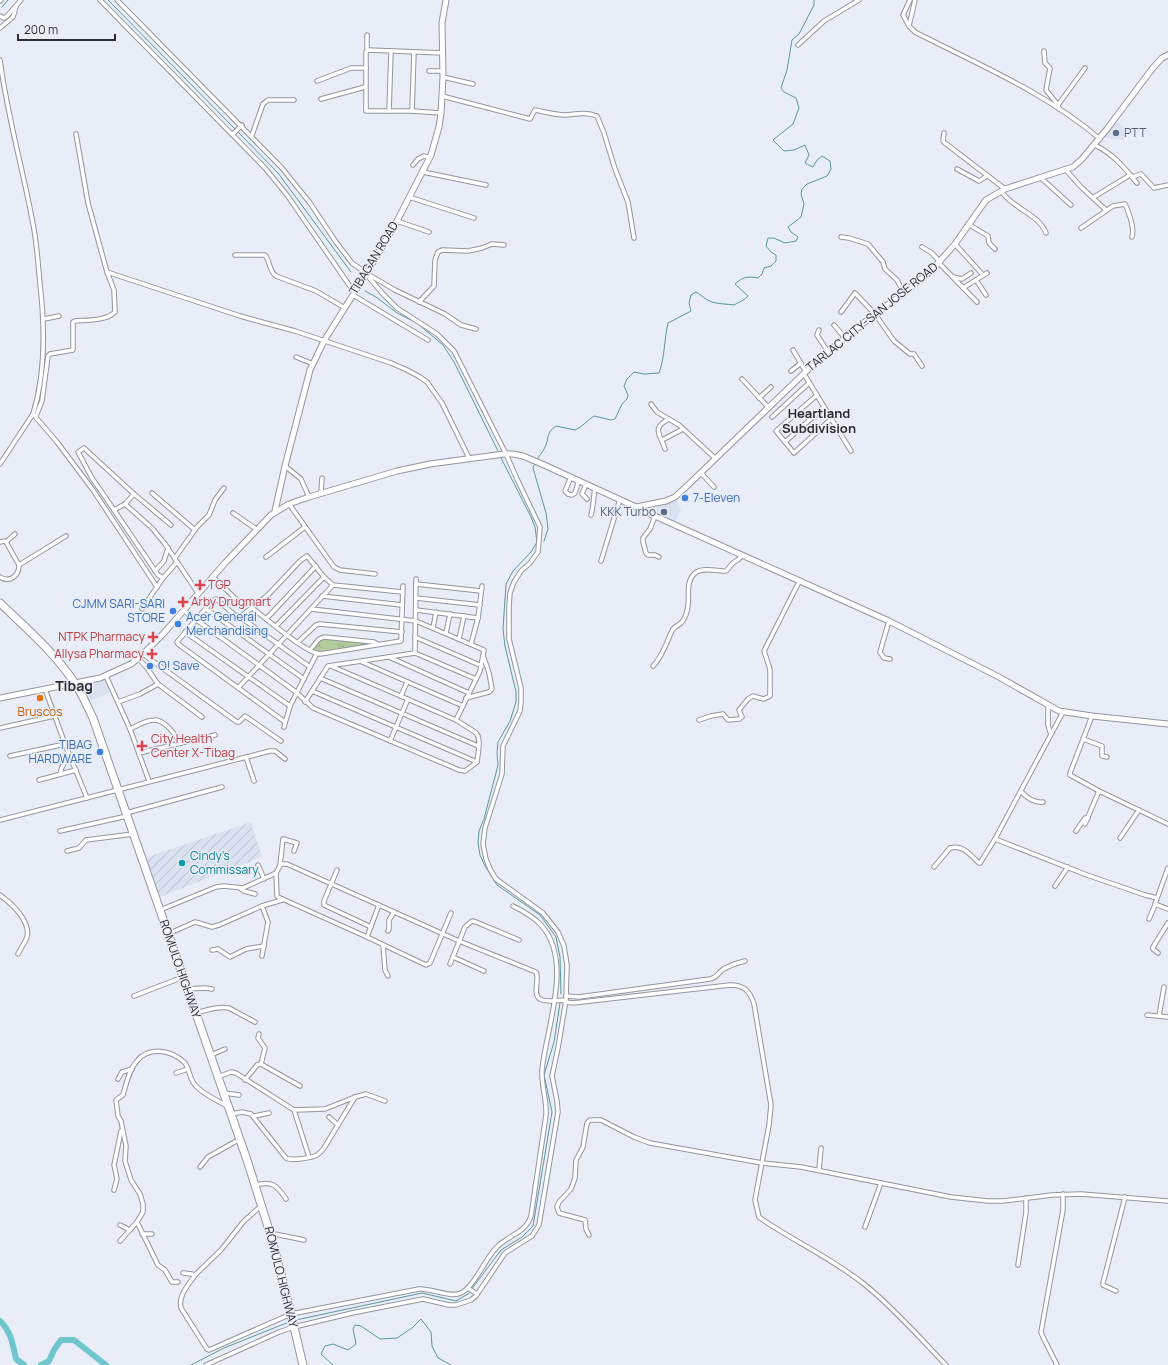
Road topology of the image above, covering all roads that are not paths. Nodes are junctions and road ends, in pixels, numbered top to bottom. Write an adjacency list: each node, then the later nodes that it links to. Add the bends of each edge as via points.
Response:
1 (21, 0): 8 (street)
2 (100, 0): 36 (street)
3 (117, 0): 35 (street)
4 (446, 0): 18 (main road, TIBAGAN ROAD, via 442,23)
5 (859, 0): 13 (street, via 824,21)
6 (910, 0): 10 (street, via 903,15)
7 (915, 0): 10 (street)
8 (16, 7): 9 (street, via 4,18); 11 (street, via 13,17)
9 (0, 16)
10 (908, 26): 31 (street)
11 (0, 28)
12 (367, 35): 14 (street)
13 (798, 46)
14 (367, 51): 16 (street); 21 (street)
15 (1044, 51): 31 (street, via 1045,63 1050,68 1046,90)
16 (391, 52): 17 (street); 32 (street)
17 (414, 52): 18 (street); 33 (street)
18 (443, 53): 24 (main road, TIBAGAN ROAD)
19 (1168, 55): 40 (main road, TARLAC CITY-SAN JOSE ROAD, via 1152,69)
20 (0, 60): 88 (street, via 4,95 34,225)
21 (366, 68): 25 (street, via 351,68); 27 (street)
22 (1085, 68): 31 (street)
23 (429, 71): 24 (street)
24 (443, 74): 26 (street); 28 (main road, TIBAGAN ROAD)
25 (317, 81)
26 (473, 84)
27 (365, 87): 29 (street); 32 (street, via 367,112)
28 (442, 96): 34 (main road, TIBAGAN ROAD); 66 (street, via 530,119 534,110 561,115 583,113 597,116 628,202)
29 (321, 99)
30 (294, 100): 39 (street, via 266,101)
31 (1059, 107): 40 (street)
32 (389, 111): 33 (street)
33 (412, 111): 34 (street)
34 (441, 113): 42 (main road, TIBAGAN ROAD)
35 (241, 126): 36 (street); 39 (street)
36 (233, 133): 80 (street, via 287,195)
37 (944, 133): 47 (street, via 944,143)
38 (76, 134): 73 (street, via 86,196)
39 (252, 135): 75 (street, via 310,203 352,263)
40 (1100, 139): 41 (main road, TARLAC CITY-SAN JOSE ROAD)
41 (1095, 145): 45 (main road, TARLAC CITY-SAN JOSE ROAD, via 1073,167); 48 (street, via 1115,158)
42 (430, 158): 43 (street, via 424,156); 46 (main road, TIBAGAN ROAD)
43 (413, 165)
44 (957, 169): 47 (street, via 979,181)
45 (1065, 169): 49 (main road, TARLAC CITY-SAN JOSE ROAD); 55 (street)
46 (423, 172): 51 (street); 54 (main road, TIBAGAN ROAD)
47 (987, 176): 53 (street)
48 (1131, 176): 50 (street); 52 (street, via 1140,174 1154,188); 55 (street)
49 (1041, 178): 53 (main road, TARLAC CITY-SAN JOSE ROAD); 56 (street)
50 (1137, 183)
51 (486, 185)
52 (1168, 185)
53 (1003, 190): 60 (main road, TARLAC CITY-SAN JOSE ROAD, via 986,200); 63 (street, via 1011,203 1038,222)
54 (410, 197): 58 (street); 59 (main road, TIBAGAN ROAD)
55 (1094, 197): 57 (street)
56 (1071, 205)
57 (1106, 210): 61 (street); 65 (street, via 1125,204)
58 (474, 218)
59 (397, 221): 62 (street); 75 (main road, TIBAGAN ROAD)
60 (968, 224): 67 (main road, TARLAC CITY-SAN JOSE ROAD); 70 (street, via 988,236)
61 (1081, 228)
62 (429, 232)
63 (1046, 233)
64 (841, 237): 79 (street, via 868,244 897,280)
65 (1132, 237)
66 (634, 238)
67 (955, 244): 72 (main road, TARLAC CITY-SAN JOSE ROAD); 77 (street, via 985,274)
68 (504, 245): 82 (street, via 495,243 468,251 438,252 435,260 434,286)
69 (922, 247): 72 (street)
70 (995, 249)
71 (235, 255): 84 (street, via 265,255 276,276 316,291)
72 (940, 262): 76 (street); 79 (main road, TARLAC CITY-SAN JOSE ROAD)
73 (107, 272): 94 (street); 111 (street, via 114,290 115,312 99,318 73,322 73,350 48,356 43,394)
74 (971, 273): 76 (street, via 962,279)
75 (366, 274): 80 (main road, TIBAGAN ROAD); 82 (street); 120 (street, via 397,308 437,334 454,351)
76 (952, 276): 78 (street)
77 (976, 280): 78 (street); 81 (street)
78 (963, 288): 83 (street)
79 (904, 293): 86 (main road, TARLAC CITY-SAN JOSE ROAD)
80 (354, 294): 84 (main road, TIBAGAN ROAD); 93 (street)
81 (986, 295)
82 (419, 302): 90 (street, via 445,314 460,326)
83 (977, 302)
84 (345, 308): 94 (main road, TIBAGAN ROAD)
85 (841, 312): 86 (street, via 855,293)
86 (875, 314): 92 (main road, TARLAC CITY-SAN JOSE ROAD); 100 (street, via 894,341 910,354 914,354)
87 (59, 316): 88 (street)
88 (44, 319): 111 (street, via 42,364)
89 (834, 325): 92 (street)
90 (476, 329)
91 (819, 330): 96 (street, via 818,338)
92 (845, 338): 96 (main road, TARLAC CITY-SAN JOSE ROAD)
93 (428, 340)
94 (324, 341): 99 (main road, TIBAGAN ROAD); 121 (street, via 391,363 427,382 442,402)
95 (793, 350): 98 (street)
96 (828, 352): 102 (main road, TARLAC CITY-SAN JOSE ROAD)
97 (296, 357): 99 (street)
98 (801, 363): 101 (street); 102 (street)
99 (313, 364): 124 (main road, TIBAGAN ROAD, via 307,378)
100 (922, 366)
101 (790, 371)
102 (805, 373): 104 (street); 110 (main road, TARLAC CITY-SAN JOSE ROAD)
103 (742, 380): 107 (street)
104 (809, 383): 106 (street); 112 (street)
105 (771, 387): 107 (street)
106 (817, 395): 109 (street); 117 (street, via 776,431)
107 (759, 398): 110 (street)
108 (651, 404): 113 (street)
109 (824, 407): 114 (street); 117 (street)
110 (769, 408): 122 (main road, TARLAC CITY-SAN JOSE ROAD)
111 (34, 415): 123 (street); 175 (street, via 93,490)
112 (772, 417)
113 (669, 419): 115 (street); 116 (street, via 658,429)
114 (831, 419): 117 (street, via 794,453); 119 (street)
115 (683, 429): 116 (street); 122 (street)
116 (662, 440): 118 (street)
117 (785, 442)
118 (666, 449)
119 (851, 451)
120 (505, 454): 121 (main road); 126 (main road, via 513,454); 348 (street, via 539,523 540,530 538,552 514,582 510,593 509,639 521,688 521,702 520,711 503,746 502,774 485,828 483,844 486,859 496,878 543,913 558,932 564,946 567,966)
121 (470, 458): 134 (main road, via 397,471)
122 (716, 459): 125 (main road, TARLAC CITY-SAN JOSE ROAD)
123 (0, 464)
124 (285, 466): 136 (street, via 300,479); 143 (main road, TIBAGAN ROAD)
125 (701, 472): 130 (street); 141 (main road, TARLAC CITY-SAN JOSE ROAD, via 684,489 666,501)
126 (571, 476): 128 (main road); 128 (street, via 565,491 568,494 575,493)
127 (322, 478): 134 (street)
128 (579, 480): 129 (main road)
129 (586, 484): 132 (main road); 137 (street, via 582,494)
130 (714, 487)
131 (224, 488): 150 (street, via 215,500 209,515)
132 (595, 488): 138 (main road); 145 (street)
133 (152, 493): 150 (street)
134 (321, 493): 136 (main road)
135 (134, 494): 139 (street); 142 (street, via 84,448 78,452); 147 (street)
136 (309, 497): 140 (main road)
137 (587, 499)
138 (620, 499): 141 (main road); 160 (street)
139 (125, 504): 142 (street); 155 (street, via 152,528)
140 (289, 504): 143 (main road); 148 (street)
141 (636, 507): 146 (main road)
142 (114, 510): 163 (street)
143 (275, 511): 149 (main road)
144 (233, 513): 149 (street)
145 (591, 515)
146 (655, 516): 156 (main road); 158 (street, via 643,542 648,555)
147 (171, 525)
148 (305, 527): 157 (street); 164 (street, via 337,569)
149 (256, 529): 166 (main road)
150 (195, 530): 159 (street)
151 (15, 534): 154 (street)
152 (66, 536): 161 (street)
153 (0, 542): 154 (street)
154 (6, 542): 161 (street)
155 (168, 548): 159 (street); 163 (street, via 164,561)
156 (742, 555): 170 (main road); 226 (street, via 726,572 712,570 695,574 688,584 688,608 683,621 674,628 660,658)
157 (266, 557)
158 (659, 557)
159 (176, 560): 168 (street); 178 (street)
160 (601, 561)
161 (19, 565): 165 (street, via 12,578 8,580)
162 (316, 566): 167 (street); 185 (street, via 308,557 304,558); 197 (street)
163 (156, 571): 168 (street)
164 (375, 574)
165 (0, 577)
166 (213, 577): 178 (main road); 181 (street)
167 (324, 577): 172 (street); 201 (street)
168 (163, 578): 175 (street)
169 (416, 579): 171 (street)
170 (800, 580): 200 (main road); 256 (street, via 764,651 770,669 770,696 764,699 751,697 739,710 742,717 739,719 728,720 723,714)
171 (416, 584): 176 (street); 180 (street)
172 (333, 585): 177 (street); 179 (street)
173 (403, 586): 177 (street)
174 (482, 586): 176 (street)
175 (157, 587): 186 (street)
176 (481, 591): 183 (street)
177 (402, 592): 184 (street)
178 (198, 593): 189 (main road)
179 (322, 596): 184 (street); 188 (street)
180 (416, 598): 183 (street); 190 (street)
181 (236, 599)
182 (0, 603): 234 (highway, ROMULO HIGHWAY, via 52,654)
183 (480, 604): 196 (street)
184 (402, 605): 195 (street)
185 (252, 608): 194 (street); 197 (street)
186 (142, 609)
187 (206, 609): 194 (street, via 216,599); 198 (street); 217 (street)
188 (311, 609): 195 (street); 206 (street)
189 (183, 610): 198 (street); 216 (main road)
190 (416, 610): 191 (street); 199 (street)
191 (436, 612): 192 (street); 202 (street)
192 (450, 614): 193 (street); 205 (street)
193 (464, 616): 196 (street); 208 (street)
194 (240, 617): 210 (street)
195 (402, 618): 199 (street); 204 (street)
196 (478, 618): 212 (street)
197 (266, 619): 201 (street)
198 (195, 620): 203 (street); 223 (street)
199 (416, 621): 202 (street); 207 (street)
200 (889, 621): 221 (street, via 880,652 884,658); 247 (main road)
201 (276, 626): 206 (street)
202 (433, 628): 205 (street)
203 (185, 632): 229 (street); 236 (street, via 177,643)
204 (402, 632): 209 (street, via 320,624); 211 (street, via 400,641)
205 (446, 633): 208 (street)
206 (286, 634): 209 (street); 210 (street)
207 (416, 637): 215 (street); 225 (street)
208 (459, 639): 212 (street)
209 (298, 642): 213 (street)
210 (278, 644): 217 (street); 227 (street)
211 (378, 644): 213 (street, via 324,637); 214 (street)
212 (471, 644): 220 (street, via 484,650)
213 (310, 650): 214 (street)
214 (317, 653): 227 (street)
215 (415, 653): 218 (street); 232 (street)
216 (143, 654): 219 (main road); 264 (street, via 237,722 245,716)
217 (268, 654): 223 (street); 231 (street)
218 (389, 657): 222 (street); 240 (street)
219 (138, 658): 228 (main road); 235 (street)
220 (484, 658): 225 (street); 243 (street, via 492,689)
221 (890, 660)
222 (361, 661): 224 (street); 233 (street)
223 (259, 665): 229 (street); 239 (street)
224 (331, 666): 230 (street, via 327,667); 241 (street)
225 (482, 666): 232 (street)
226 (653, 666)
227 (310, 667): 231 (street)
228 (106, 676): 234 (main road); 245 (street)
229 (248, 677): 236 (street); 248 (street)
230 (320, 678): 238 (street); 251 (street)
231 (304, 679): 239 (street)
232 (476, 679): 240 (street)
233 (408, 682): 241 (street); 249 (street)
234 (75, 684): 237 (main road); 282 (highway, ROMULO HIGHWAY, via 93,718)
235 (158, 684): 245 (street); 254 (street)
236 (238, 688): 248 (street, via 285,724)
237 (45, 689): 242 (main road); 252 (street)
238 (312, 691): 246 (street); 258 (street)
239 (296, 692): 246 (street); 248 (street)
240 (469, 693): 243 (street)
241 (401, 696): 244 (street)
242 (0, 698)
243 (466, 698): 249 (street)
244 (408, 699): 251 (street); 255 (street)
245 (118, 702): 260 (street)
246 (305, 702): 265 (street, via 313,708)
247 (1048, 705): 250 (main road); 261 (street)
248 (290, 706)
249 (463, 706): 255 (street)
250 (1063, 712): 253 (main road); 283 (street)
251 (402, 713): 258 (street); 268 (street)
252 (54, 716): 259 (street); 267 (street)
253 (1092, 716): 257 (main road); 263 (street)
254 (202, 717)
255 (456, 720): 268 (street, via 477,734)
256 (698, 720)
257 (1168, 724)
258 (396, 727): 265 (street); 275 (street)
259 (0, 728)
260 (130, 729): 266 (street, via 159,720 173,732); 269 (street)
261 (1050, 732)
262 (215, 735): 266 (street)
263 (1083, 739): 272 (street, via 1102,746 1102,756); 284 (street, via 1070,775)
264 (281, 741)
265 (390, 741): 275 (street, via 459,770 465,771)
266 (180, 743): 269 (street)
267 (65, 744): 270 (street); 271 (street)
268 (478, 746): 275 (street)
269 (139, 753): 279 (street)
270 (70, 755): 276 (street); 277 (street)
271 (10, 756)
272 (1107, 756)
273 (246, 757): 274 (street, via 274,751); 279 (street); 280 (street)
274 (285, 759)
275 (477, 762)
276 (76, 770): 277 (street); 285 (street)
277 (60, 774): 278 (street)
278 (39, 780)
279 (149, 781): 282 (street)
280 (254, 781)
281 (222, 787): 288 (street)
282 (118, 790): 285 (street); 288 (highway, ROMULO HIGHWAY)
283 (1021, 791): 286 (street, via 1036,802); 297 (street)
284 (1099, 791): 287 (street); 289 (street)
285 (87, 798): 290 (street)
286 (1044, 802)
287 (1139, 810): 292 (street); 296 (street)
288 (126, 815): 293 (street); 295 (highway, ROMULO HIGHWAY)
289 (1088, 818): 291 (street); 294 (street, via 1085,818)
290 (0, 820)
291 (1085, 824)
292 (1168, 824)
293 (60, 831)
294 (1076, 831)
295 (133, 834): 298 (street, via 86,840 79,848); 319 (highway, ROMULO HIGHWAY)
296 (1120, 838)
297 (995, 839): 302 (street, via 980,863 963,848 953,847); 303 (street)
298 (67, 851)
299 (294, 851): 301 (street, via 297,843 283,839)
300 (258, 865): 307 (street)
301 (280, 865): 306 (street); 308 (street, via 287,864)
302 (934, 867)
303 (1068, 867): 309 (street); 313 (street)
304 (1168, 868): 313 (street)
305 (337, 870): 308 (street)
306 (276, 873): 307 (street); 314 (street, via 277,896)
307 (264, 879): 310 (street)
308 (331, 884): 315 (street); 325 (street, via 324,906)
309 (1055, 886)
310 (240, 888): 311 (street); 319 (street, via 216,887)
311 (254, 894)
312 (0, 895): 336 (street, via 17,909 27,929 27,937)
313 (1157, 898): 316 (street)
314 (284, 900): 317 (street); 329 (street)
315 (379, 905): 321 (street); 325 (street)
316 (1155, 905): 320 (street); 323 (street)
317 (262, 906): 328 (street, via 219,925 212,927 195,922); 333 (street, via 268,922)
318 (514, 906): 349 (street, via 541,925 551,940 556,962)
319 (160, 910): 328 (highway, ROMULO HIGHWAY)
320 (1168, 910)
321 (394, 912): 326 (street, via 389,920); 327 (street)
322 (451, 913): 327 (street)
323 (1149, 919)
324 (1168, 923): 335 (street, via 1153,947)
325 (371, 927): 329 (street)
326 (388, 931)
327 (442, 933): 331 (street); 332 (street, via 430,963 426,965)
328 (168, 934): 343 (highway, ROMULO HIGHWAY)
329 (367, 937): 332 (street)
330 (519, 940): 331 (street, via 474,921 467,924)
331 (459, 941): 338 (street); 349 (street, via 536,972 538,998)
332 (383, 944): 342 (street, via 385,970)
333 (264, 946): 334 (street, via 246,949 230,957 218,949); 337 (street)
334 (212, 950)
335 (1158, 953)
336 (18, 954)
337 (262, 956)
338 (453, 957): 340 (street); 341 (street)
339 (745, 961): 348 (street, via 728,967 715,978)
340 (450, 964)
341 (484, 971)
342 (388, 976)
343 (183, 977): 345 (highway, ROMULO HIGHWAY); 347 (street)
344 (1164, 987): 352 (street)
345 (188, 989): 346 (street); 350 (highway, ROMULO HIGHWAY)
346 (212, 990)
347 (134, 996)
348 (566, 999): 349 (street); 381 (street, via 573,1003 730,985 743,987 754,1004 770,1102 769,1125); 409 (street, via 552,1076 558,1112 539,1226 532,1236 505,1253)
349 (555, 1000): 407 (street, via 542,1068 547,1105 530,1220 524,1228 495,1248)
350 (195, 1013): 354 (street, via 225,1007); 357 (highway, ROMULO HIGHWAY)
351 (1147, 1015): 352 (street)
352 (1159, 1016): 353 (street)
353 (1168, 1017)
354 (255, 1022)
355 (259, 1034): 358 (street, via 258,1038 265,1048)
356 (225, 1049): 357 (street)
357 (210, 1055): 362 (highway, ROMULO HIGHWAY)
358 (261, 1064): 364 (street, via 257,1065); 365 (street)
359 (132, 1069): 360 (street, via 143,1056 161,1051 173,1054); 363 (street, via 122,1072); 377 (street, via 123,1095 116,1103)
360 (188, 1069): 361 (street); 370 (street, via 194,1085)
361 (176, 1073)
362 (217, 1077): 364 (street, via 234,1073); 366 (highway, ROMULO HIGHWAY)
363 (118, 1079)
364 (244, 1080): 371 (street)
365 (300, 1086)
366 (223, 1093): 367 (street); 370 (highway, ROMULO HIGHWAY)
367 (239, 1095)
368 (354, 1097): 369 (street, via 366,1094); 371 (street, via 325,1109); 376 (street)
369 (386, 1101)
370 (227, 1106): 373 (highway, ROMULO HIGHWAY)
371 (294, 1110): 380 (street)
372 (270, 1113): 374 (street)
373 (231, 1114): 374 (street, via 247,1112); 378 (highway, ROMULO HIGHWAY)
374 (254, 1116): 380 (street, via 288,1159)
375 (329, 1117): 376 (street)
376 (338, 1125): 380 (street, via 319,1154)
377 (122, 1130): 386 (street, via 114,1165 117,1179); 393 (street, via 126,1146 125,1161 143,1204 143,1212)
378 (240, 1139): 382 (street, via 212,1154); 385 (highway, ROMULO HIGHWAY)
379 (821, 1148): 383 (street)
380 (309, 1157)
381 (762, 1162): 383 (street); 400 (street, via 650,1143 601,1120 590,1120 587,1122 581,1152 576,1160 575,1178 571,1189 557,1208 562,1214 585,1220); 414 (street, via 756,1200 761,1219 864,1284)
382 (200, 1167)
383 (819, 1170): 384 (street)
384 (881, 1183): 389 (street, via 951,1198 988,1201); 395 (street)
385 (255, 1185): 390 (street, via 271,1184 279,1188); 392 (highway, ROMULO HIGHWAY)
386 (114, 1190)
387 (1063, 1194): 388 (street); 389 (street); 415 (street, via 1063,1210 1041,1332)
388 (1125, 1197): 391 (street); 408 (street, via 1103,1283)
389 (1026, 1198): 403 (street)
390 (286, 1199)
391 (1168, 1201)
392 (262, 1206): 397 (highway, ROMULO HIGHWAY); 405 (street, via 244,1221 221,1250)
393 (137, 1222): 396 (street); 398 (street)
394 (120, 1225): 396 (street)
395 (865, 1227)
396 (130, 1230): 402 (street)
397 (270, 1233): 401 (street); 410 (highway, ROMULO HIGHWAY)
398 (142, 1234): 399 (street); 406 (street, via 158,1265 165,1270 172,1282)
399 (152, 1234)
400 (589, 1235)
401 (304, 1240)
402 (120, 1241)
403 (1018, 1265)
404 (183, 1273): 405 (street)
405 (195, 1275): 410 (street, via 182,1294 180,1304 209,1350)
406 (178, 1282)
407 (469, 1288): 409 (street); 410 (street, via 456,1295 419,1289)
408 (1116, 1291)
409 (476, 1293): 411 (street, via 470,1300 456,1305 423,1299)
410 (291, 1315): 411 (highway, ROMULO HIGHWAY)
411 (294, 1326): 412 (street); 413 (highway, ROMULO HIGHWAY)
412 (206, 1365)
413 (303, 1365)
414 (946, 1365)
415 (1057, 1365)

